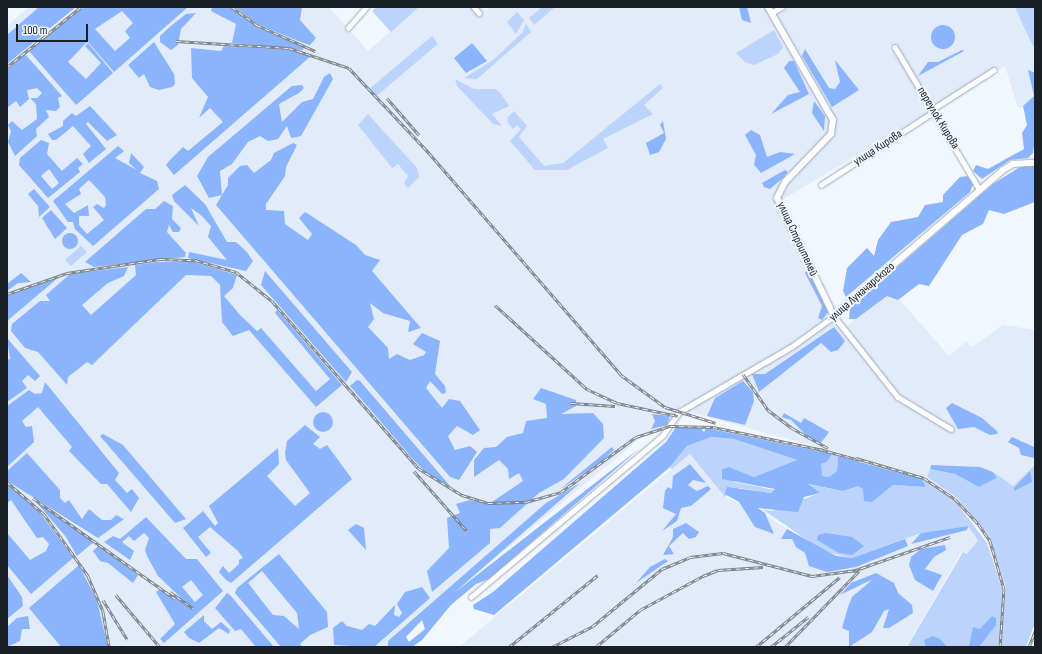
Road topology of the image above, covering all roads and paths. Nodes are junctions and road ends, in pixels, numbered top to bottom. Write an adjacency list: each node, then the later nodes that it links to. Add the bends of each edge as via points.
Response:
1 (366, 7): 7 (street)
2 (474, 7): 5 (street)
3 (768, 7): 6 (main road, улица Строителей)
4 (782, 7): 6 (street)
5 (479, 13)
6 (771, 13): 14 (main road, улица Строителей, via 833,120 831,134 785,182 777,198)
7 (348, 28)
8 (895, 47): 10 (street, переулок Кирова)
9 (994, 70): 10 (street, улица Кирова)
10 (934, 110): 12 (street, улица Кирова); 13 (street, переулок Кирова)
11 (1035, 163): 13 (main road, улица Луначарского, via 1013,164)
12 (821, 185)
13 (980, 190): 14 (main road, улица Луначарского)
14 (834, 316): 15 (street, улица Строителей, via 898,397); 16 (street, улица Луначарского, via 792,347 679,412 658,440)
15 (951, 429)
16 (471, 597)

